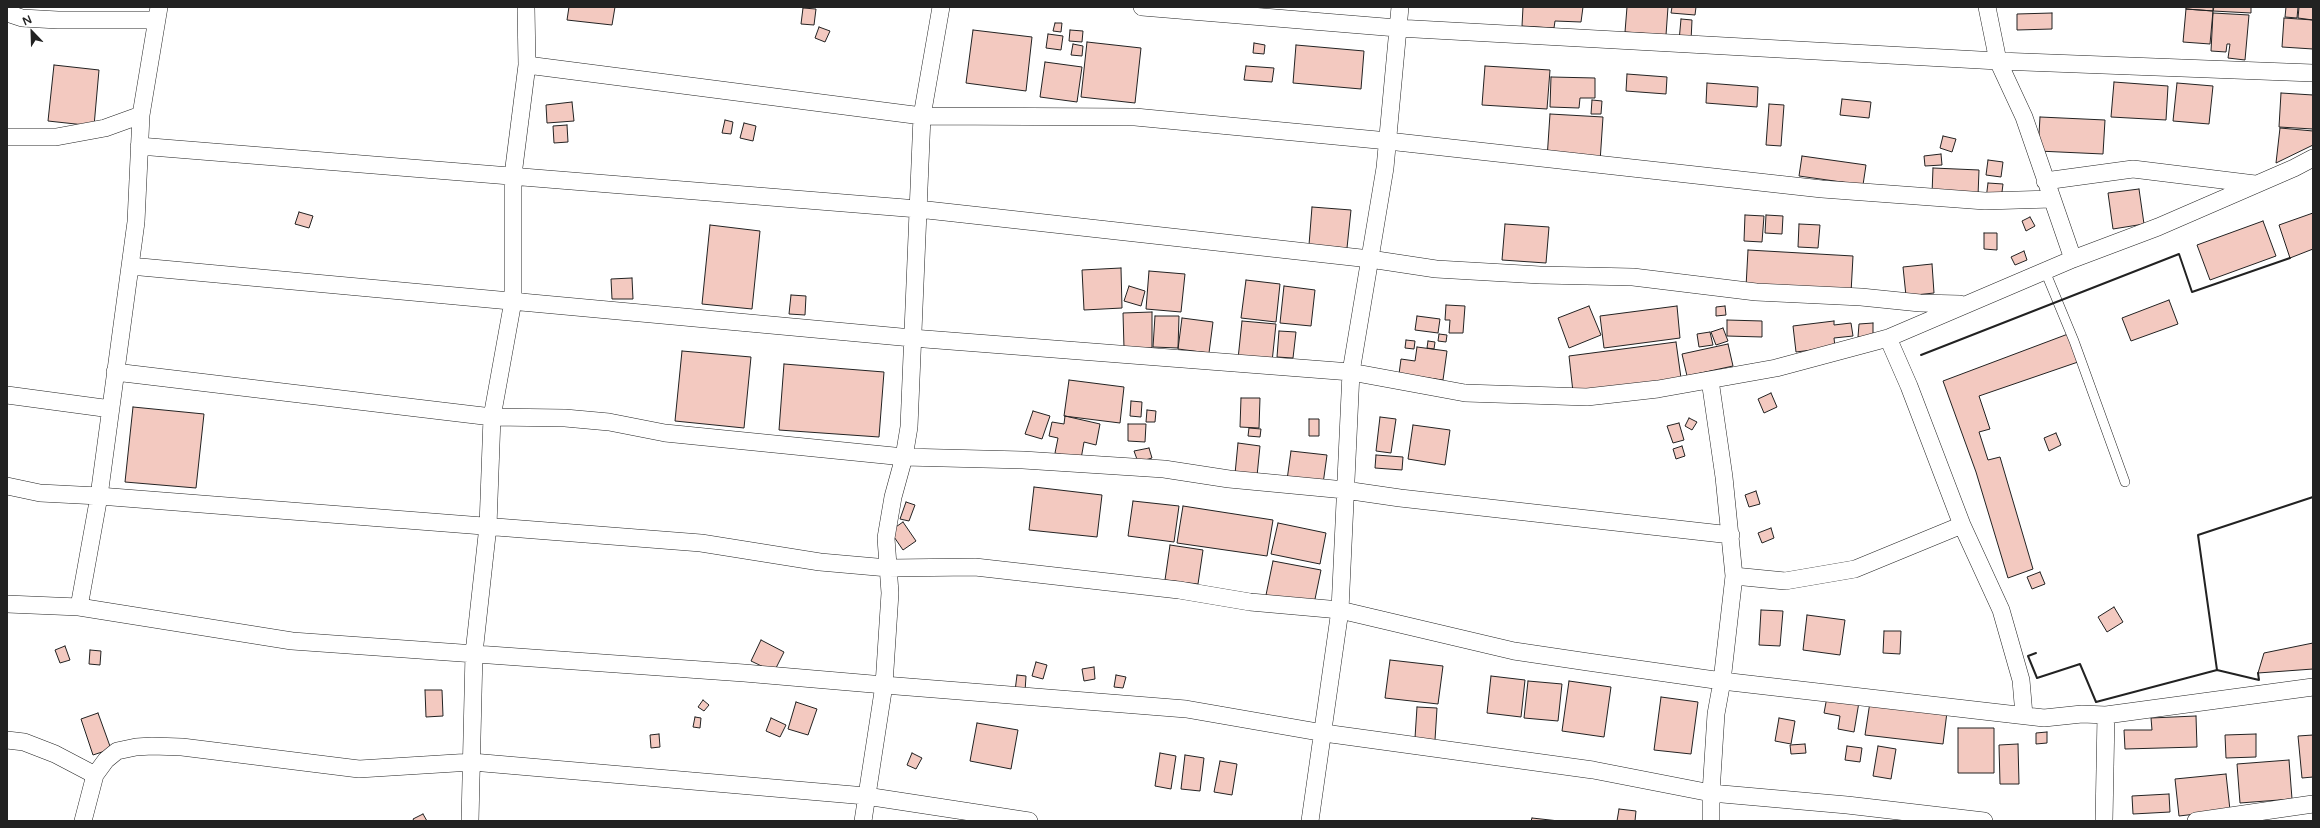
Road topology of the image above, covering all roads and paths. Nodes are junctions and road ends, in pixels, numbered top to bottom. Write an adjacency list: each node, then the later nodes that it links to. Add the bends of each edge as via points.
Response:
1 (526, 7): 10 (street)
2 (941, 7): 13 (street)
3 (1142, 7): 8 (street)
4 (1400, 7): 8 (street)
5 (1987, 7): 9 (street)
6 (7, 13): 7 (street, via 22,18 58,20)
7 (158, 14): 12 (street)
8 (1397, 28): 9 (street); 15 (street)
9 (1998, 61): 11 (street); 19 (street, via 2024,117)
10 (527, 66): 13 (street); 18 (street)
11 (2313, 73)
12 (141, 116): 14 (street, via 105,128 56,137); 16 (street)
13 (922, 116): 15 (street, via 1135,117); 22 (street)
14 (7, 137)
15 (1388, 141): 21 (street, via 1822,189 1985,201); 23 (street)
16 (139, 146): 18 (street); 25 (street, via 136,222)
17 (2313, 158): 20 (street)
18 (513, 175): 22 (street); 27 (street)
19 (2045, 181): 20 (street, via 2133,169); 21 (street)
20 (2256, 184): 24 (street, via 2158,227)
21 (2052, 199): 24 (street)
22 (918, 208): 23 (street); 29 (street)
23 (1370, 259): 28 (street, via 1436,269 1633,277 1756,292); 32 (street)
24 (2073, 259): 26 (street)
25 (130, 266): 27 (street); 31 (street)
26 (2045, 271): 28 (street); 38 (lane)
27 (513, 301): 29 (street); 36 (street)
28 (1966, 304): 30 (street)
29 (912, 338): 32 (street); 37 (street, via 911,401)
30 (1888, 338): 33 (street, via 1776,368); 42 (street)
31 (115, 372): 35 (street); 36 (street)
32 (1350, 372): 33 (street, via 1465,393 1535,397 1587,397); 40 (street)
33 (1710, 380): 44 (street)
34 (7, 395): 35 (street)
35 (111, 409): 41 (street)
36 (492, 416): 37 (street, via 608,422 665,433); 43 (street)
37 (904, 458): 40 (street, via 1023,460 1164,469 1229,479); 45 (street, via 893,496 886,538)
38 (2125, 482)
39 (7, 486): 41 (street, via 40,493)
40 (1345, 490): 44 (street); 49 (street)
41 (99, 496): 43 (street); 48 (street)
42 (1962, 525): 46 (street, via 1856,569 1784,581); 54 (street, via 2001,610 2021,680)
43 (488, 526): 45 (street, via 701,543 820,562); 50 (street)
44 (1731, 535): 46 (street)
45 (888, 568): 49 (street, via 975,567 1179,590 1250,602); 52 (street, via 890,593)
46 (1734, 576): 51 (street)
47 (7, 604): 48 (street)
48 (79, 607): 50 (street, via 292,641)
49 (1340, 610): 51 (street, via 1514,651); 56 (street)
50 (474, 653): 52 (street, via 744,672); 58 (street)
51 (1722, 681): 54 (street); 60 (street, via 1716,714)
52 (884, 685): 56 (street, via 1186,709); 61 (street)
53 (2313, 688): 55 (street)
54 (2024, 714): 55 (street, via 2044,718 2082,714)
55 (2106, 715): 70 (street)
56 (1324, 733): 60 (street, via 1593,770); 67 (street)
57 (7, 740): 59 (street, via 24,742 55,754)
58 (472, 762): 59 (street, via 359,769 182,747 136,747 117,751 106,760); 61 (street); 64 (street)
59 (95, 775): 63 (street)
60 (1711, 793): 68 (street); 69 (street)
61 (866, 796): 65 (street); 66 (street)
62 (2313, 804): 71 (street)
63 (83, 821)
64 (470, 821)
65 (863, 821)
66 (1029, 821)
67 (1310, 821)
68 (1711, 821)
69 (1984, 821)
70 (2104, 821)
71 (2196, 821)

